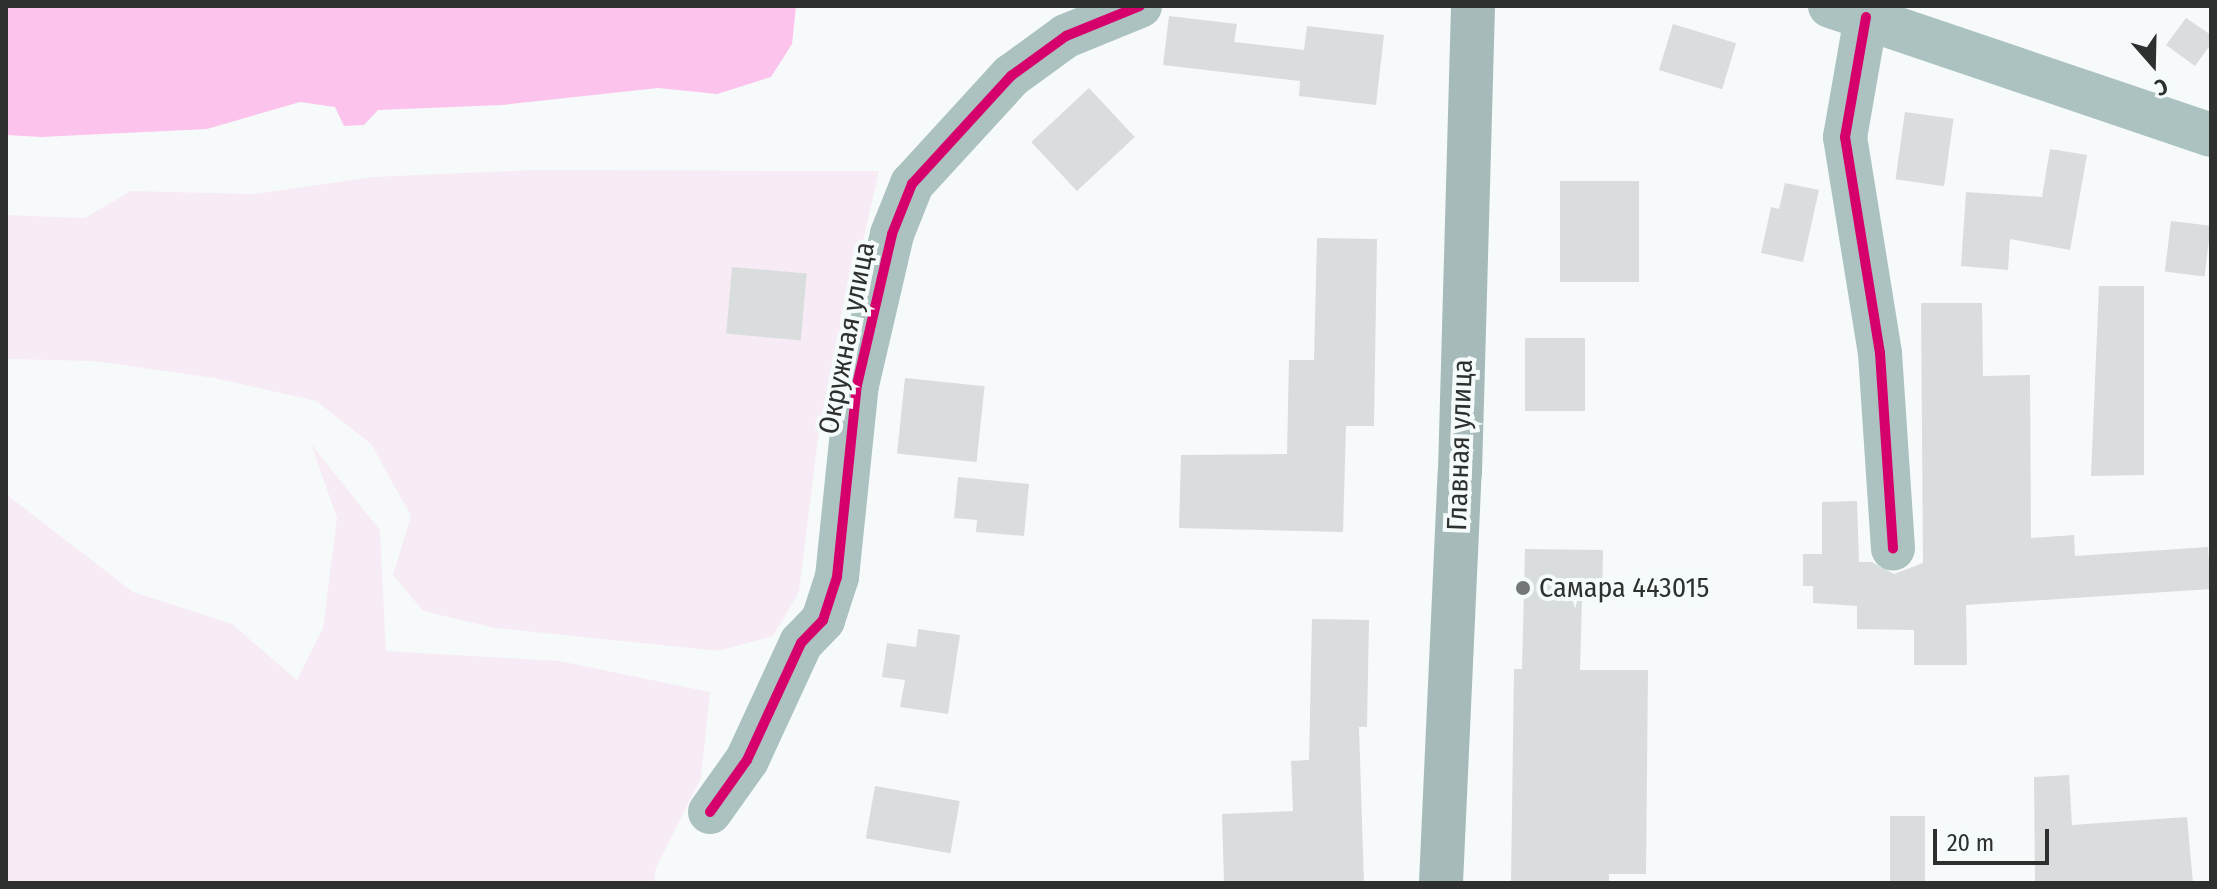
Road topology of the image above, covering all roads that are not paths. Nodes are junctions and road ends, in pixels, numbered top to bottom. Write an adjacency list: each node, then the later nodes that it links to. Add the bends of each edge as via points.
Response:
1 (1140, 6): 7 (street, Окружная улица, via 1066,36 1011,76 912,184 892,234 857,385 837,577 823,620 801,643 747,760)
2 (1462, 6): 3 (street)
3 (1473, 6): 8 (main road, Главная улица, via 1460,472)
4 (1848, 12): 5 (street); 6 (street, via 1845,137 1880,353)
5 (2211, 135)
6 (1893, 549)
7 (710, 812)
8 (1441, 883)

